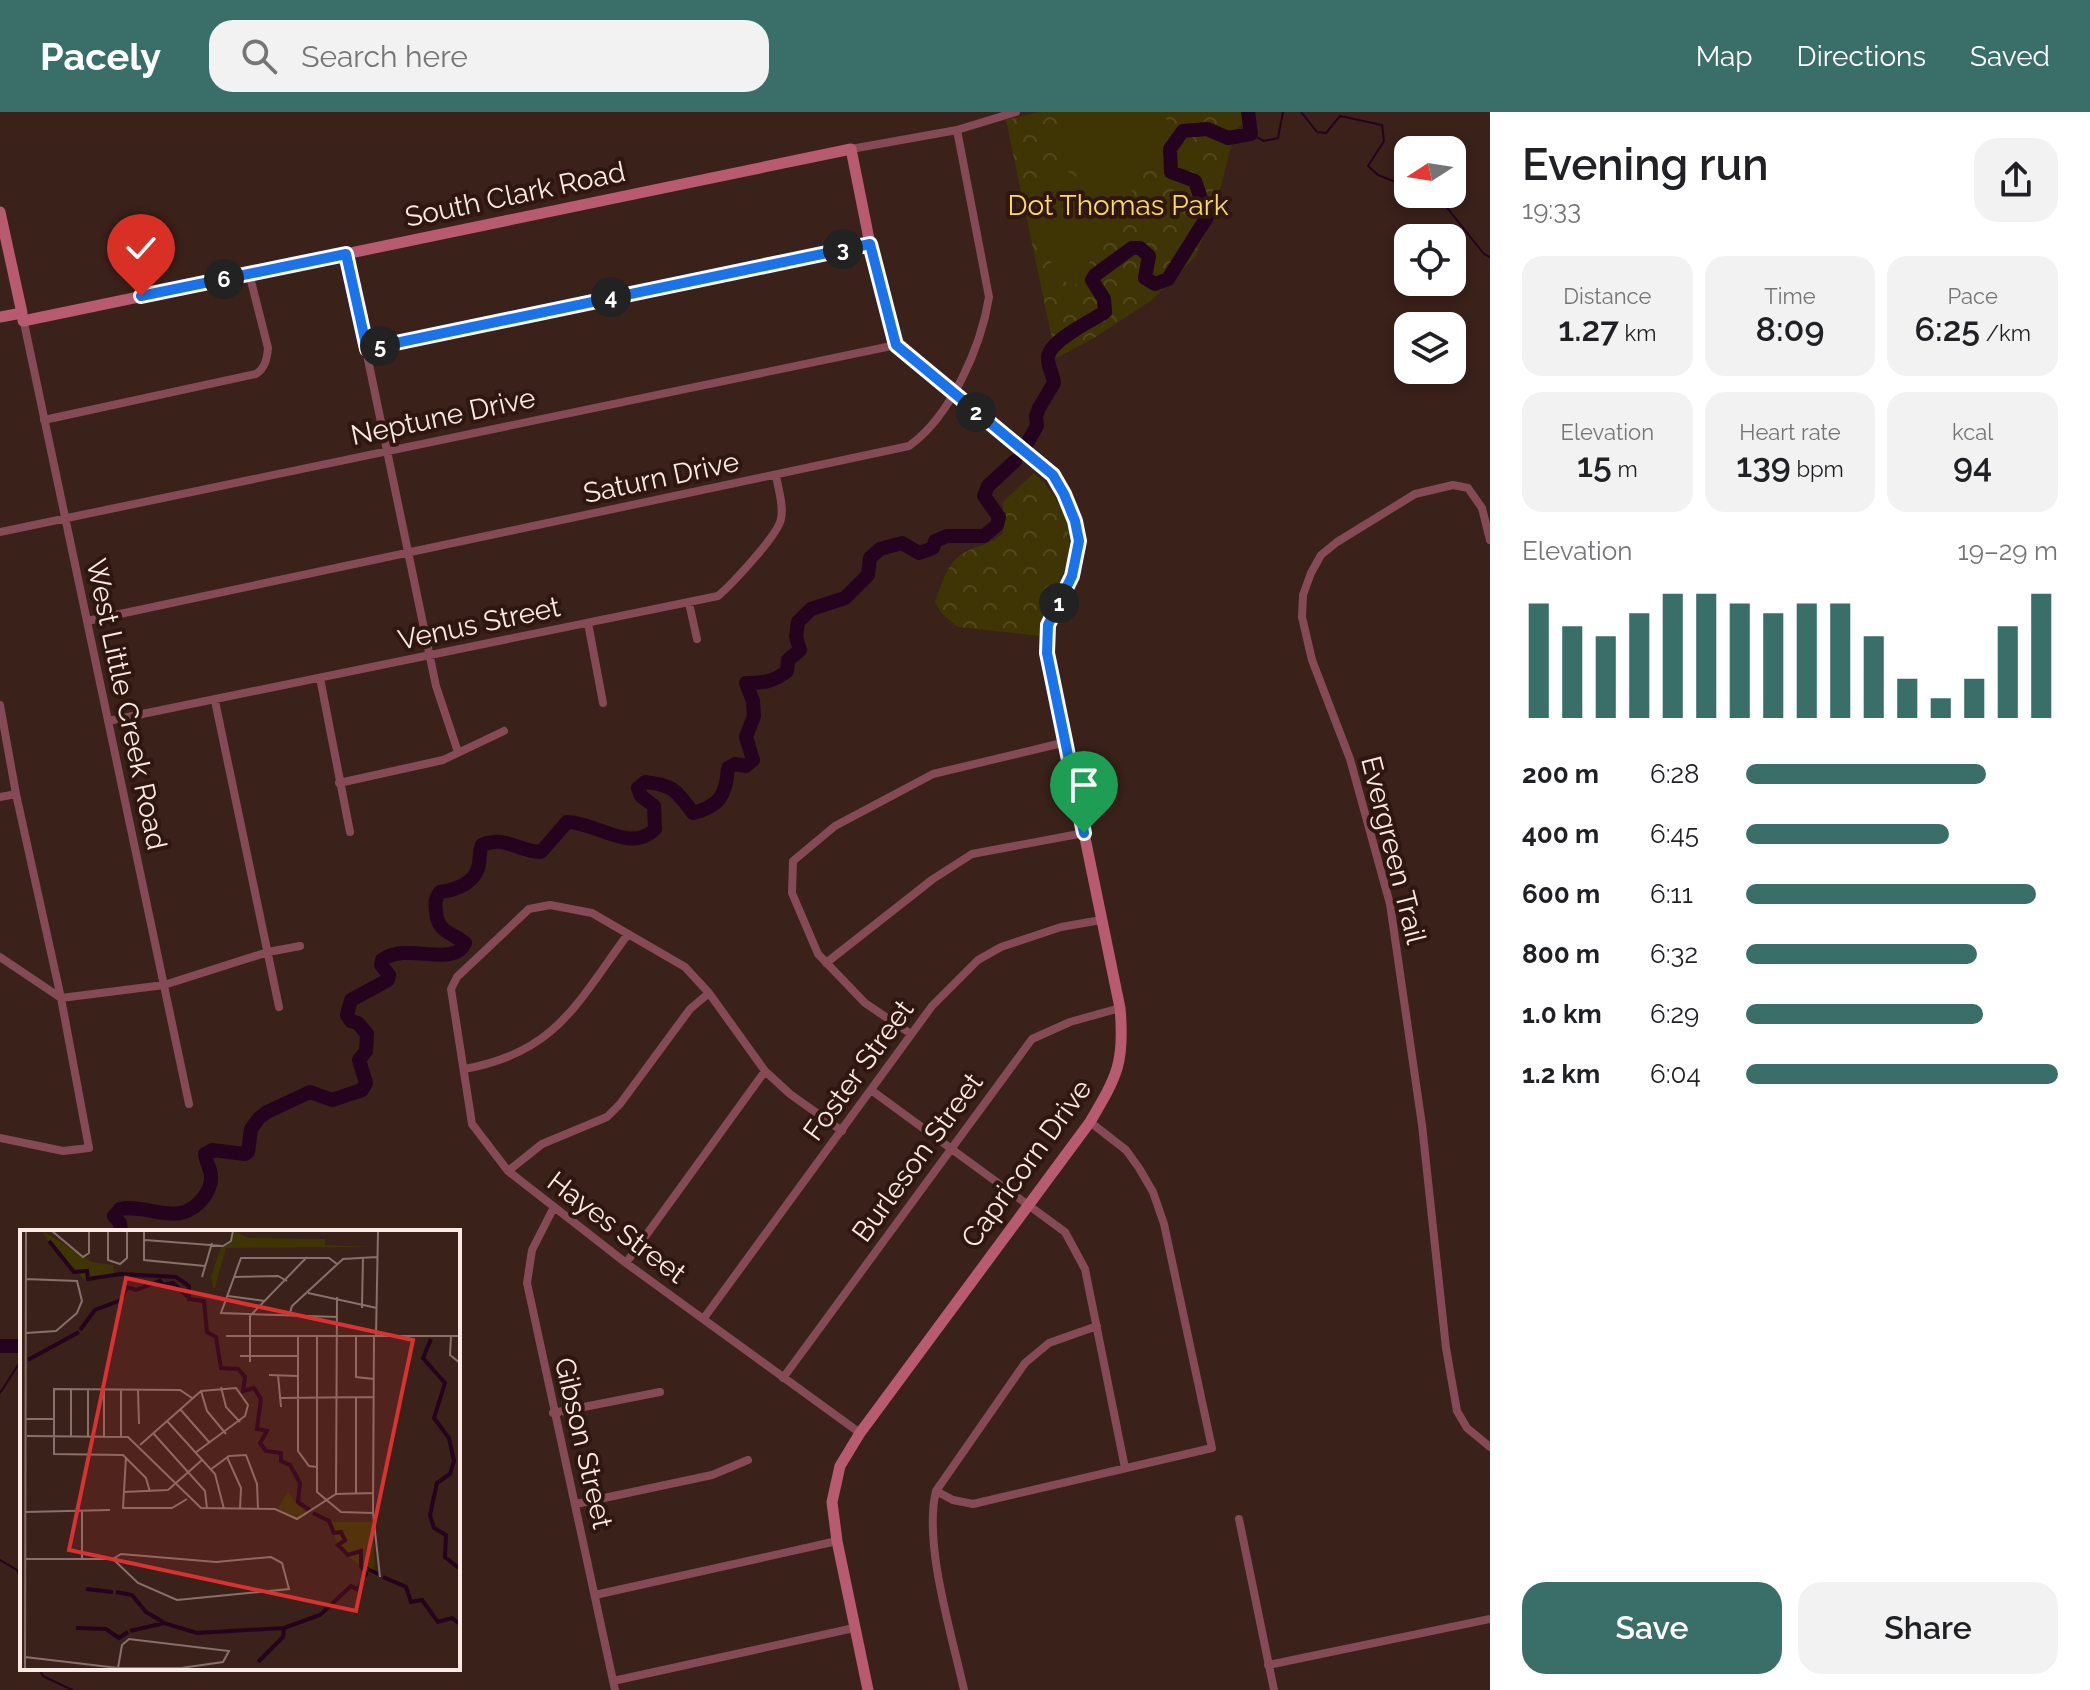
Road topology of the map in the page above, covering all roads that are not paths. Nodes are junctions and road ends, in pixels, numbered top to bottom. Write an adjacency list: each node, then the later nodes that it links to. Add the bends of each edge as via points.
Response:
1 (1016, 112): 2 (street, South Clark Road)
2 (957, 130): 3 (street, South Clark Road); 12 (street, Saturn Drive, via 989,297)
3 (851, 149): 5 (street); 6 (street, South Clark Road)
4 (0, 212): 9 (street)
5 (870, 244): 10 (street); 11 (street)
6 (346, 254): 7 (street, South Clark Road); 11 (street)
7 (249, 273): 9 (street, South Clark Road); 13 (street, via 268,348 261,371)
8 (0, 317): 9 (street, South Clark Road)
9 (23, 317): 13 (street, West Little Creek Road)
10 (896, 345): 12 (street, Capricorn Drive); 14 (street, Neptune Drive)
11 (367, 349): 14 (street)
12 (954, 394): 15 (street, Saturn Drive, via 909,446); 31 (street, Capricorn Drive, via 1053,475 1075,521 1079,541 1072,576 1048,625 1047,653)
13 (44, 420): 16 (street, West Little Creek Road)
14 (388, 450): 16 (street, Neptune Drive); 19 (street)
15 (776, 475): 19 (street, Saturn Drive); 20 (street, Venus Street, via 782,506 777,528 731,585 718,596)
16 (65, 518): 17 (street, Neptune Drive); 21 (street, West Little Creek Road)
17 (0, 532)
18 (1490, 540): 68 (street, Evergreen Trail, via 1477,499 1468,488 1415,494 1321,555 1303,595 1302,617 1312,660 1354,772 1390,904 1457,1411 1467,1428)
19 (409, 552): 21 (street, Saturn Drive); 24 (street)
20 (689, 603): 22 (street, Venus Street); 23 (street)
21 (87, 621): 29 (street, West Little Creek Road)
22 (588, 623): 24 (street, Venus Street); 27 (street)
23 (697, 639)
24 (430, 655): 25 (street, Venus Street); 32 (street)
25 (320, 678): 26 (street, Venus Street); 33 (street)
26 (215, 701): 29 (street, Venus Street); 41 (street)
27 (603, 703)
28 (0, 705): 34 (street)
29 (108, 721): 44 (street, West Little Creek Road)
30 (504, 731): 32 (street)
31 (1066, 742): 37 (street, Capricorn Drive); 43 (street, via 933,774 835,826 793,861 792,893)
32 (458, 752): 33 (street)
33 (339, 783): 36 (street)
34 (16, 794): 35 (street); 46 (street)
35 (0, 797)
36 (350, 832)
37 (1084, 833): 38 (street, Capricorn Drive); 43 (street, via 972,854)
38 (1101, 920): 48 (street, Capricorn Drive); 49 (street, Foster Street, via 1061,927 978,960)
39 (628, 934): 45 (street, via 685,967); 50 (street, via 563,1023 510,1057); 50 (street, Hayes Street, via 592,913 550,905 529,909 457,977 451,989)
40 (300, 946): 41 (street)
41 (268, 952): 44 (street); 47 (street)
42 (0, 957): 46 (street)
43 (826, 963): 49 (street, via 865,1003)
44 (164, 985): 46 (street); 53 (street, West Little Creek Road)
45 (709, 993): 51 (street); 58 (street, via 690,1009 607,1117 542,1144)
46 (61, 998): 56 (street, via 89,1148 63,1151)
47 (279, 1007)
48 (1120, 1008): 54 (street, Capricorn Drive, via 1123,1042 1116,1079); 57 (street, Burleson Street, via 1032,1039)
49 (911, 1034): 52 (street, Foster Street)
50 (464, 1069): 58 (street, Hayes Street, via 472,1124)
51 (765, 1071): 55 (street); 61 (street)
52 (871, 1090): 55 (street, Foster Street); 57 (street)
53 (189, 1104)
54 (1090, 1122): 59 (street, Capricorn Drive); 70 (street, via 1126,1150 1153,1192 1212,1448)
55 (842, 1131): 62 (street, Foster Street)
56 (0, 1138)
57 (951, 1147): 59 (street); 64 (street, Burleson Street)
58 (508, 1171): 60 (street, Hayes Street)
59 (1030, 1205): 63 (street, via 1065,1232 1085,1269); 67 (street, Capricorn Drive)
60 (553, 1209): 61 (street, Hayes Street); 66 (street, Gibson Street, via 532,1250 527,1283)
61 (626, 1263): 62 (street, Hayes Street)
62 (704, 1318): 64 (street, Hayes Street)
63 (1097, 1326): 70 (street); 71 (street, via 1049,1343 1025,1363)
64 (783, 1378): 67 (street, Hayes Street)
65 (660, 1392): 66 (street)
66 (553, 1413): 72 (street, Gibson Street)
67 (860, 1433): 74 (street, Capricorn Drive, via 840,1466 832,1502)
68 (1490, 1447)
69 (748, 1460): 72 (street, via 712,1475)
70 (1125, 1468): 71 (street, via 973,1504)
71 (936, 1491): 81 (street, via 931,1511 935,1551)
72 (576, 1504): 75 (street, Gibson Street)
73 (1239, 1519): 78 (street)
74 (837, 1541): 75 (street); 77 (street, Capricorn Drive)
75 (595, 1595): 79 (street, Gibson Street)
76 (1490, 1619): 78 (street)
77 (854, 1628): 79 (street); 80 (street, Capricorn Drive)
78 (1268, 1665): 82 (street)
79 (614, 1685)
80 (868, 1690)
81 (964, 1690)
82 (1274, 1690)

